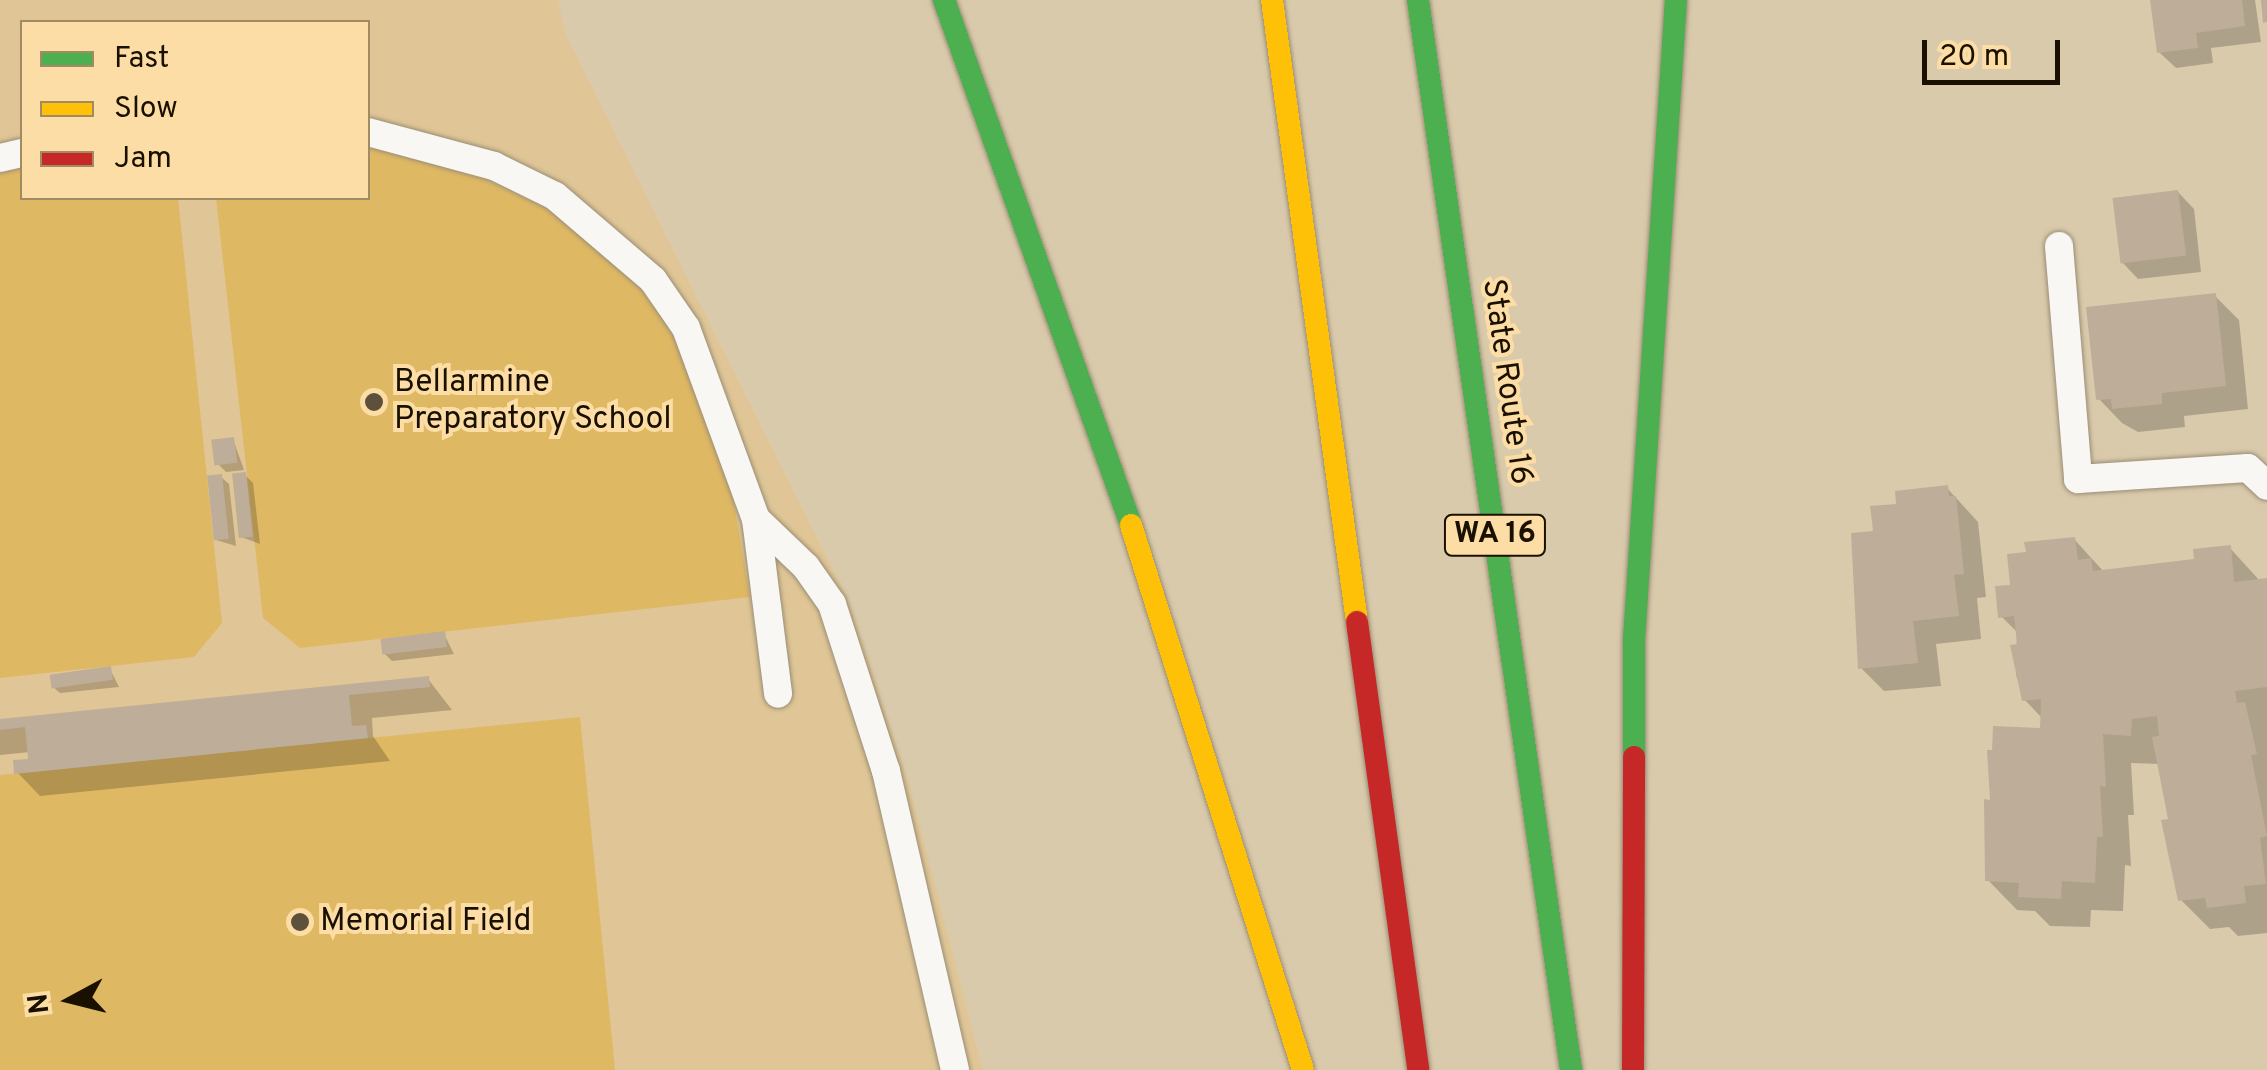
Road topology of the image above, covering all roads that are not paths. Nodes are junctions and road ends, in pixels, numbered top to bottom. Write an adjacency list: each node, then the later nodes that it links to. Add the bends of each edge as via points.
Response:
1 (944, 0): 11 (highway, via 1123,500)
2 (1272, 0): 12 (highway)
3 (1418, 0): 13 (highway, State Route 16 / WA 16)
4 (1676, 0): 14 (highway, via 1634,640)
5 (370, 133): 8 (lane, via 494,166 554,196 653,280 686,328)
6 (2059, 246): 7 (lane, via 2078,479 2248,468)
7 (2267, 486)
8 (756, 519): 9 (lane); 10 (lane, via 806,567 832,604 886,771)
9 (778, 694)
10 (955, 1070)
11 (1303, 1070)
12 (1418, 1070)
13 (1571, 1070)
14 (1633, 1070)

